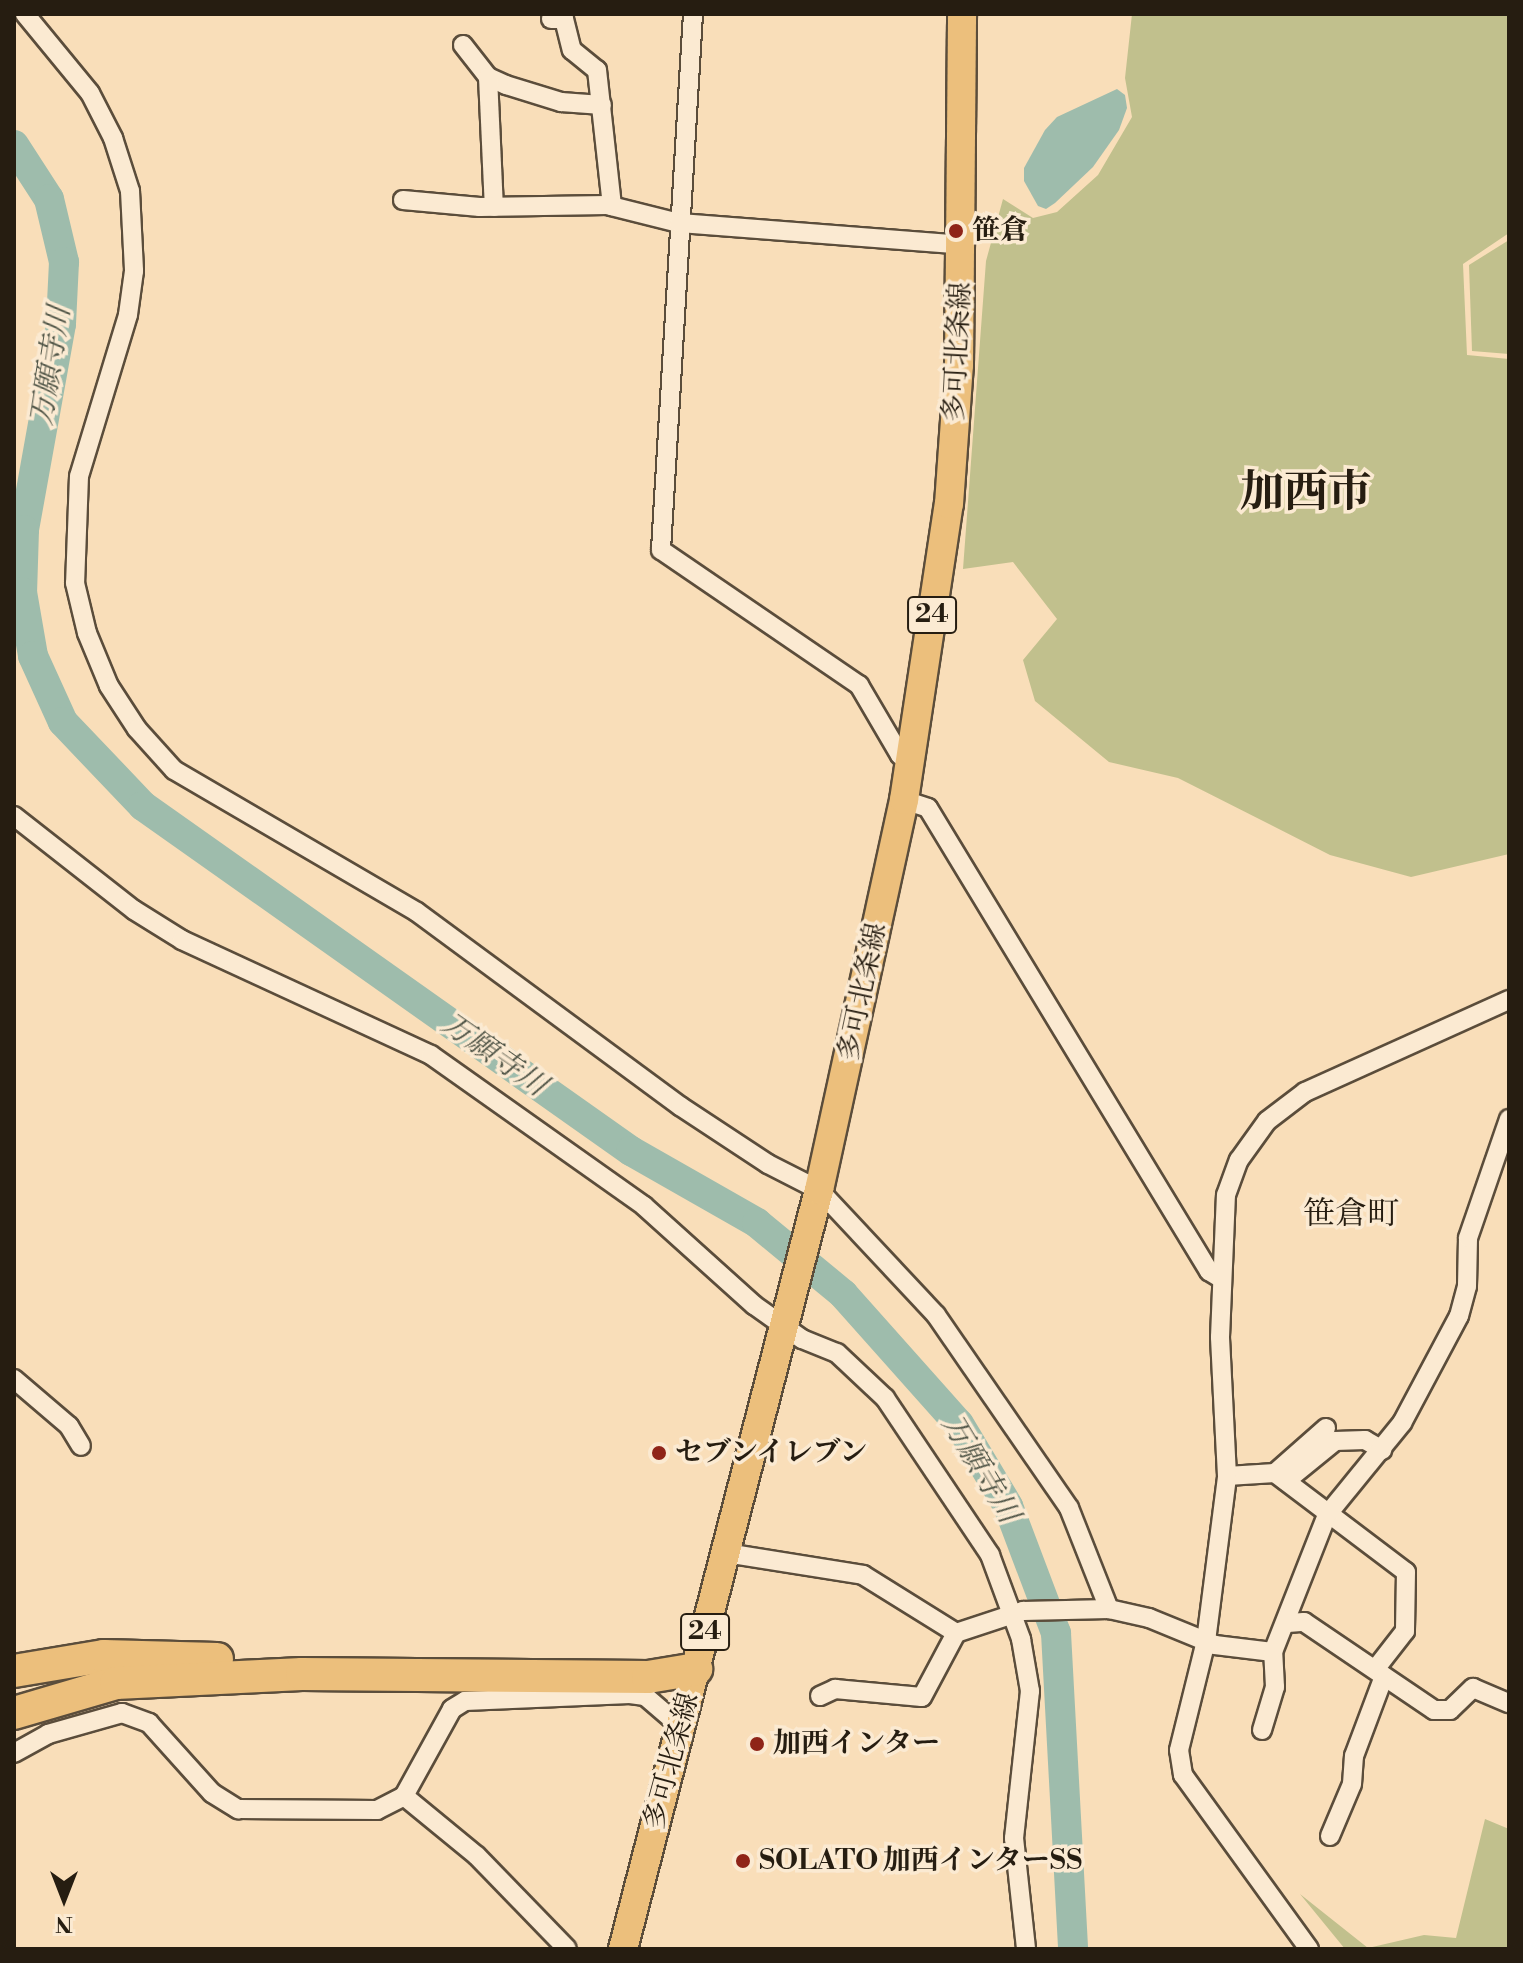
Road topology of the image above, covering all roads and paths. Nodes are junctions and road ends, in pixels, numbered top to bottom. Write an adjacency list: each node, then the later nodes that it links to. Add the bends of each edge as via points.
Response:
1 (25, 14): 18 (street, via 90,93 113,138 130,191 134,271 128,315 79,476 75,583 98,659 137,729 174,770 417,912 680,1106)
2 (693, 14): 11 (street)
3 (962, 14): 12 (main road, 多可北条線 / 24)
4 (551, 19): 7 (street, via 564,19 572,50 595,66)
5 (463, 45): 6 (street)
6 (488, 77): 7 (street, via 536,96); 10 (street)
7 (602, 105): 9 (street)
8 (403, 200): 10 (street)
9 (612, 206): 10 (street); 11 (street)
10 (494, 207)
11 (679, 223): 12 (street); 13 (street, via 661,550 859,685 900,755)
12 (964, 245): 13 (main road, 多可北条線 / 24, via 949,504)
13 (909, 761): 14 (main road, 多可北条線 / 24)
14 (904, 800): 18 (main road, 多可北条線 / 24); 19 (street, via 928,808 1209,1271)
15 (14, 816): 20 (street, via 134,910 182,940 431,1055 644,1206)
16 (1509, 1000): 19 (street, via 1305,1092 1267,1121 1239,1160 1226,1195)
17 (1508, 1123): 24 (street, via 1468,1238 1467,1286 1459,1316)
18 (816, 1198): 20 (main road, 多可北条線 / 24); 29 (street, via 936,1315 1069,1508)
19 (1222, 1279): 25 (street)
20 (782, 1319): 28 (main road, 多可北条線 / 24); 30 (street, via 837,1353 885,1398 990,1555)
21 (14, 1379): 23 (street, via 69,1426)
22 (1326, 1428): 26 (street)
23 (81, 1446)
24 (1382, 1450): 26 (street, via 1365,1440 1335,1441); 27 (street)
25 (1227, 1476): 26 (street); 33 (street)
26 (1281, 1477): 27 (street)
27 (1327, 1515): 31 (street, via 1291,1597); 37 (street, via 1406,1572 1405,1631)
28 (726, 1553): 32 (street, via 863,1575); 35 (main road, 多可北条線 / 24)
29 (1102, 1610): 30 (street); 33 (street, via 1149,1618)
30 (1017, 1612): 32 (street); 48 (street, via 1030,1691 1014,1838)
31 (1288, 1623): 34 (street); 37 (street, via 1304,1622)
32 (956, 1633): 38 (street, via 922,1697 835,1689)
33 (1206, 1641): 34 (street, via 1256,1654); 49 (street, via 1179,1750 1183,1775)
34 (1273, 1652): 42 (street, via 1275,1687)
35 (696, 1669): 36 (highway, via 647,1658 302,1661 104,1656); 40 (highway, via 648,1677 302,1674 116,1683); 41 (main road, 多可北条線 / 24)
36 (14, 1671)
37 (1380, 1672): 39 (street, via 1434,1710 1450,1710 1473,1688); 45 (street, via 1354,1756 1352,1784)
38 (820, 1696)
39 (1509, 1703)
40 (21, 1715)
41 (681, 1727): 44 (street, via 645,1696 630,1694 465,1701 447,1717); 47 (main road, 多可北条線 / 24)
42 (1262, 1730)
43 (14, 1753): 44 (street, via 48,1734 122,1713 149,1723 212,1793 238,1809 377,1810)
44 (404, 1796): 46 (street, via 477,1856)
45 (1330, 1836)
46 (567, 1949)
47 (623, 1949)
48 (1026, 1949)
49 (1309, 1949)

